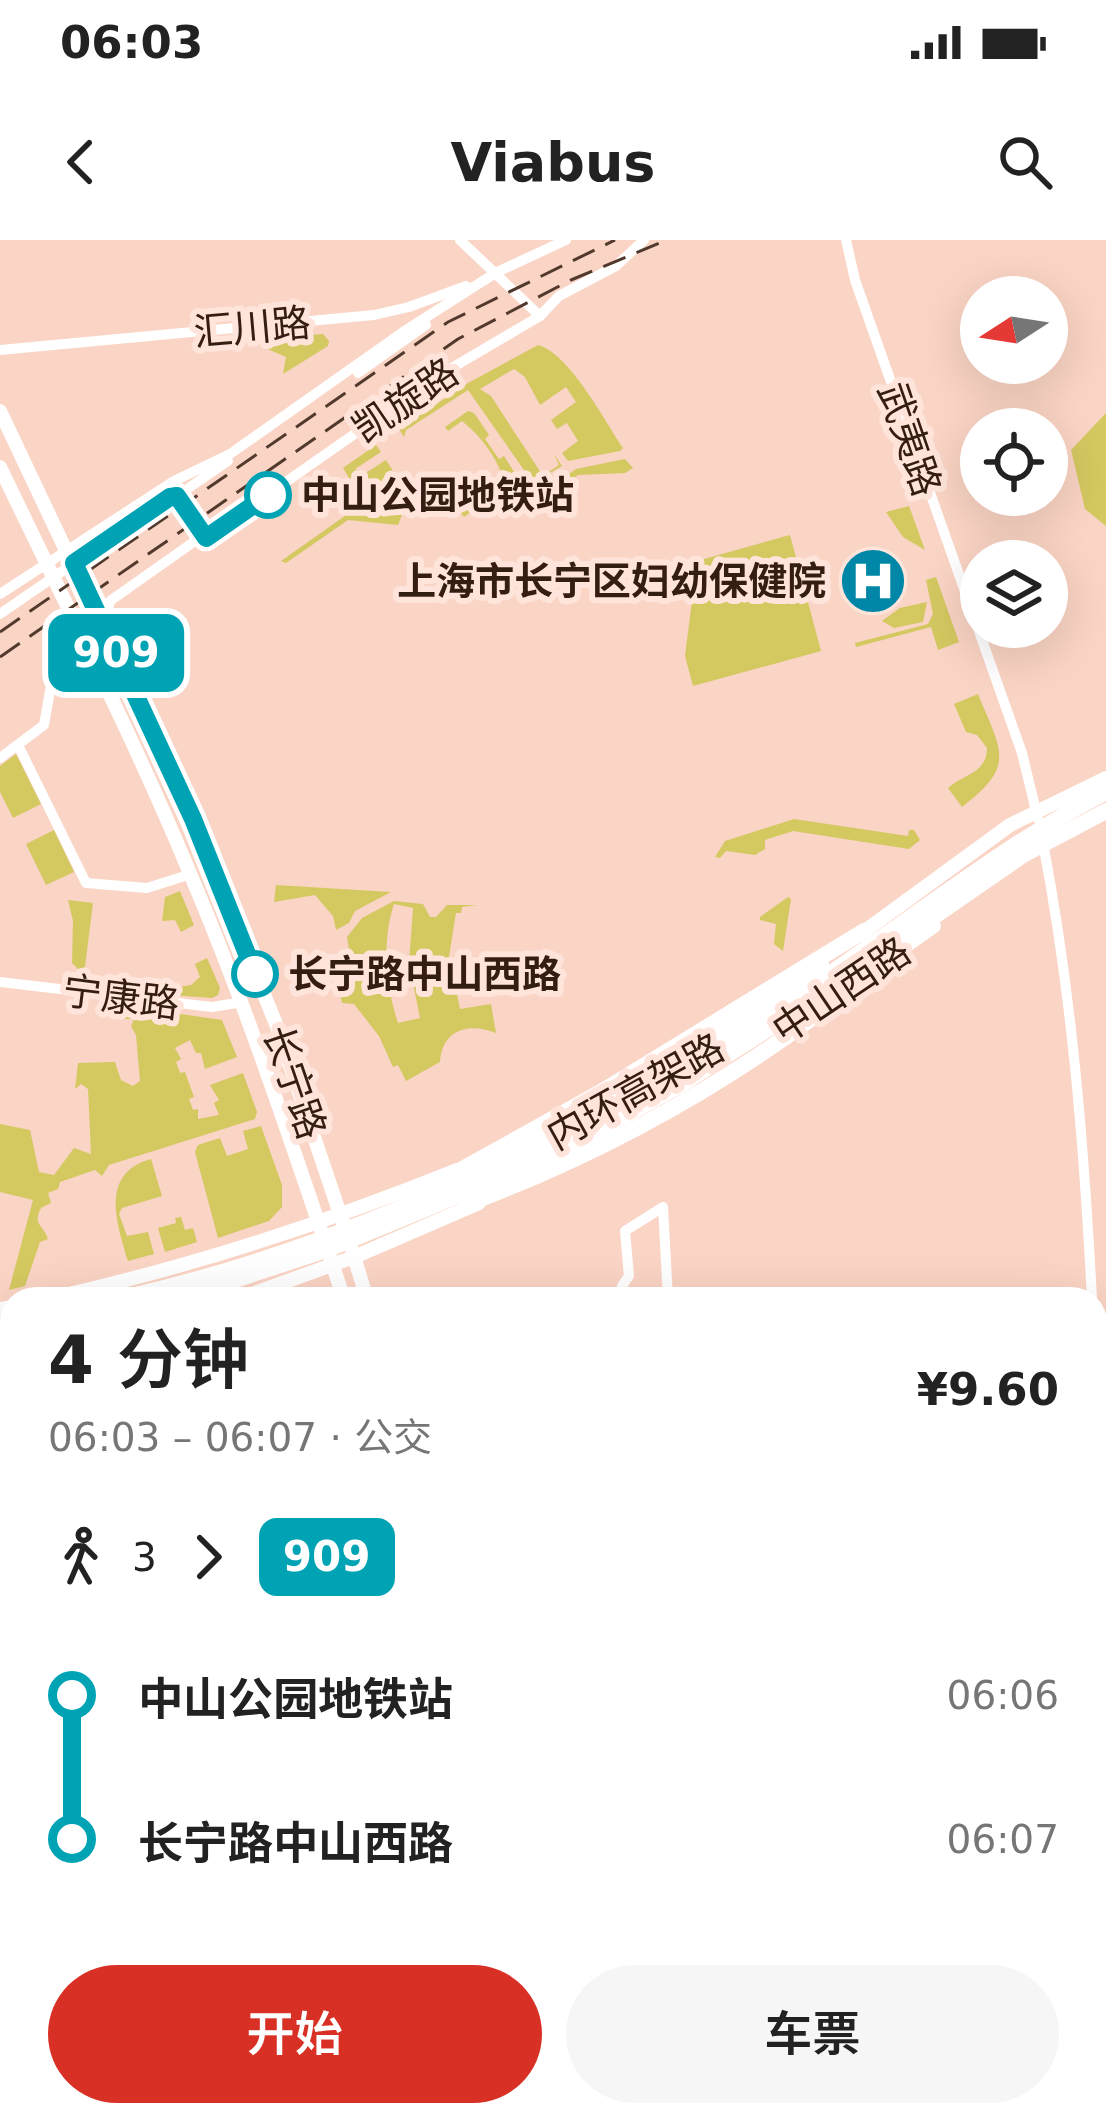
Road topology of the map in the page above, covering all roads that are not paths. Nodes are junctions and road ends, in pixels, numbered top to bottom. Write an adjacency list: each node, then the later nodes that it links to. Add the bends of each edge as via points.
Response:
1 (460, 240): 5 (street)
2 (566, 240): 5 (street, 凯旋路)
3 (644, 240): 6 (street, 凯旋路)
4 (846, 240): 22 (street, 武夷路)
5 (499, 275): 6 (street); 7 (street, 汇川路, via 374,314); 10 (street, 凯旋路); 12 (street, 凯旋路)
6 (540, 316): 11 (street, 凯旋路)
7 (0, 350)
8 (0, 411): 12 (main road, 长宁路)
9 (0, 467): 13 (main road, 长宁路)
10 (177, 496): 11 (street); 12 (street, 凯旋路)
11 (206, 538): 16 (street, 凯旋路, via 110,601)
12 (70, 556): 13 (street, 凯旋路); 16 (main road, 长宁路)
13 (49, 570): 14 (street, 凯旋路); 15 (street, 凯旋路); 17 (main road, 长宁路)
14 (0, 594)
15 (0, 614)
16 (103, 626): 31 (main road, 长宁路, via 276,1024)
17 (82, 638): 18 (street, via 57,651 44,724); 25 (main road, 长宁路)
18 (18, 746): 19 (street); 25 (street, via 86,883 147,888)
19 (0, 758)
20 (1106, 778): 22 (main road, 中山西路)
21 (1106, 792): 30 (highway, 内环高架路, via 1041,826 675,1072 494,1168)
22 (1036, 811): 24 (street, 武夷路); 26 (main road, 中山西路)
23 (1106, 812): 24 (main road, 中山西路); 36 (highway, 内环高架路, via 1022,855 816,998 621,1118)
24 (1042, 842): 27 (main road, 中山西路); 34 (street, 武夷路, via 1071,1015)
25 (191, 874): 29 (main road, 长宁路)
26 (864, 931): 30 (highway); 31 (main road, 中山西路, via 801,981 625,1090)
27 (883, 963): 35 (main road, 中山西路, via 609,1136); 36 (highway, via 706,1089 553,1172)
28 (0, 982): 29 (street, 宁康路, via 212,1007)
29 (243, 1002): 32 (main road, 长宁路)
30 (412, 1201): 38 (highway, 内环高架路)
31 (340, 1215): 32 (main road); 35 (main road, 长宁路)
32 (319, 1223): 36 (main road, 长宁路); 37 (main road)
33 (1106, 1234): 34 (street)
34 (1088, 1235): 45 (street, 武夷路)
35 (354, 1257): 36 (main road, 中山西路); 42 (main road, 长宁路)
36 (328, 1258): 39 (highway, 内环高架路); 40 (main road, 中山西路); 41 (main road, 长宁路)
37 (93, 1287)
38 (161, 1287)
39 (221, 1287)
40 (264, 1287)
41 (339, 1287)
42 (364, 1287)
43 (622, 1287): 44 (street, via 629,1276 625,1231 663,1208)
44 (667, 1287)
45 (1091, 1287)

